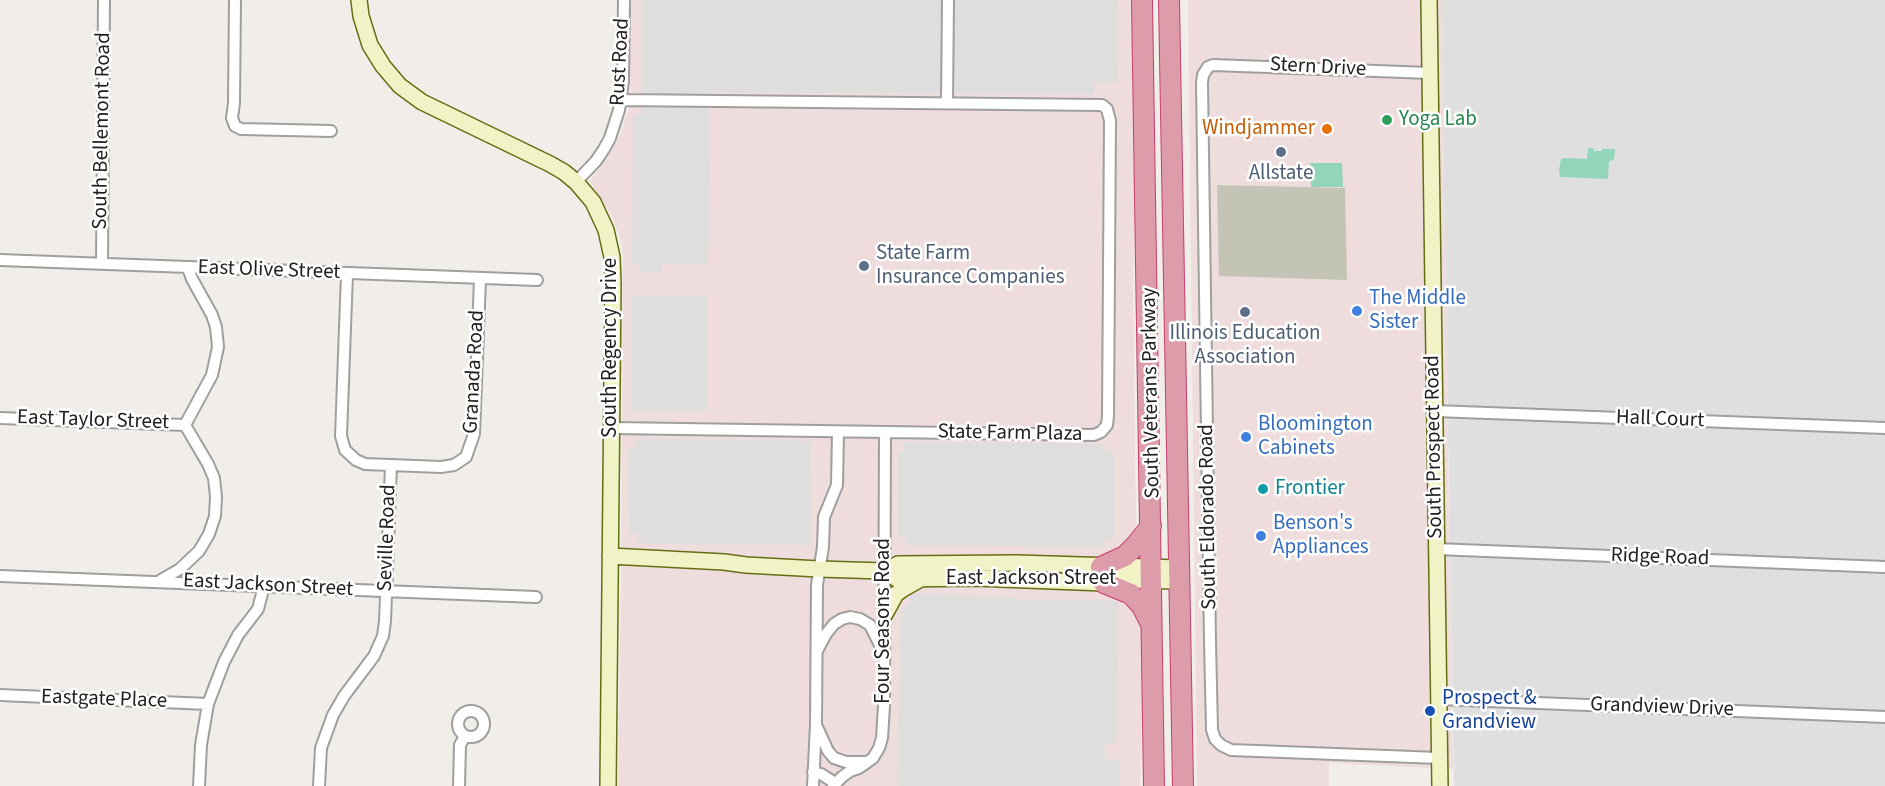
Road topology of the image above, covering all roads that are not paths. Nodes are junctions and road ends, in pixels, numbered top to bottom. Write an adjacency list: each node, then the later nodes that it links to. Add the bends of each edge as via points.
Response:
1 (104, 0): 16 (street, South Bellemont Road)
2 (235, 0): 13 (street, via 232,118 236,126)
3 (359, 0): 14 (street, South Regency Drive, via 370,45 400,86 423,102 550,164)
4 (624, 0): 11 (street, Rust Road)
5 (948, 0): 12 (street)
6 (1143, 0): 29 (highway, South Veterans Parkway)
7 (1169, 0): 37 (highway, South Veterans Parkway)
8 (1429, 0): 10 (street, South Prospect Road)
9 (1208, 67): 10 (street, Stern Drive, via 1227,64); 56 (street, South Eldorado Road, via 1202,83 1210,642 1215,740 1231,750)
10 (1430, 73): 21 (street, South Prospect Road)
11 (621, 100): 12 (street, State Farm Plaza); 14 (street, Rust Road, via 610,138)
12 (947, 102): 27 (street, State Farm Plaza, via 1095,104 1107,109 1107,426 1094,435)
13 (331, 131)
14 (576, 182): 24 (street, South Regency Drive, via 594,202 612,257)
15 (0, 260): 16 (street, East Olive Street)
16 (102, 263): 17 (street, East Olive Street)
17 (188, 267): 18 (street, East Olive Street); 23 (street, via 212,315 218,347 212,375)
18 (347, 274): 19 (street, East Olive Street); 28 (street, Seville Road, via 342,441 356,460)
19 (480, 279): 20 (street, East Olive Street); 28 (street, Granada Road, via 474,434 466,457 441,467)
20 (537, 280)
21 (1435, 411): 25 (street, Hall Court); 30 (street, South Prospect Road)
22 (0, 418): 23 (street, East Taylor Street)
23 (185, 425): 42 (street, via 214,478 215,516 205,543 194,558)
24 (612, 428): 26 (street, State Farm Plaza); 31 (street, South Regency Drive)
25 (1885, 429)
26 (838, 432): 27 (street, State Farm Plaza); 34 (street, via 837,485 824,517)
27 (885, 433): 35 (street, Four Seasons Road)
28 (391, 465): 44 (street, Seville Road)
29 (1151, 526): 36 (highway, South Veterans Parkway); 38 (highway)
30 (1436, 549): 33 (street, Ridge Road); 51 (street, South Prospect Road)
31 (610, 556): 34 (street, East Jackson Street); 63 (street, South Regency Drive)
32 (943, 564): 35 (street, East Jackson Street, via 898,564); 38 (street, East Jackson Street, via 1017,563); 41 (street)
33 (1885, 567)
34 (819, 569): 35 (street, East Jackson Street); 48 (street)
35 (884, 571): 40 (street, East Jackson Street, via 897,579); 46 (street, Four Seasons Road)
36 (1151, 574): 37 (street, East Jackson Street); 38 (street, East Jackson Street); 47 (highway, South Veterans Parkway)
37 (1179, 574): 66 (highway, South Veterans Parkway)
38 (1102, 575): 41 (street, East Jackson Street); 47 (highway, via 1131,594)
39 (0, 576): 42 (street, East Jackson Street)
40 (921, 578): 41 (street, East Jackson Street); 46 (street, via 898,593)
41 (975, 578)
42 (156, 581): 43 (street, East Jackson Street)
43 (264, 586): 44 (street, East Jackson Street); 52 (street, via 258,609 238,635)
44 (385, 591): 45 (street, East Jackson Street); 61 (street, Seville Road, via 380,643 333,715 321,748)
45 (536, 597)
46 (885, 614): 49 (street, Four Seasons Road)
47 (1152, 627): 65 (highway, South Veterans Parkway)
48 (816, 654): 49 (street, via 834,624 850,617 870,625); 54 (street)
49 (884, 655): 57 (street, Four Seasons Road, via 882,738)
50 (0, 695): 52 (street, Eastgate Place)
51 (1438, 699): 53 (street, Grandview Drive); 56 (street, South Prospect Road)
52 (208, 704): 60 (street)
53 (1885, 717)
54 (816, 724): 57 (street, via 834,758); 58 (street)
55 (465, 736): 62 (street, via 460,745)
56 (1439, 758): 67 (street, South Prospect Road)
57 (867, 762): 59 (street, Four Seasons Road)
58 (813, 772): 59 (street); 64 (street)
59 (834, 785)
60 (199, 786)
61 (319, 786)
62 (459, 786)
63 (608, 786)
64 (813, 786)
65 (1155, 786)
66 (1183, 786)
67 (1440, 786)

